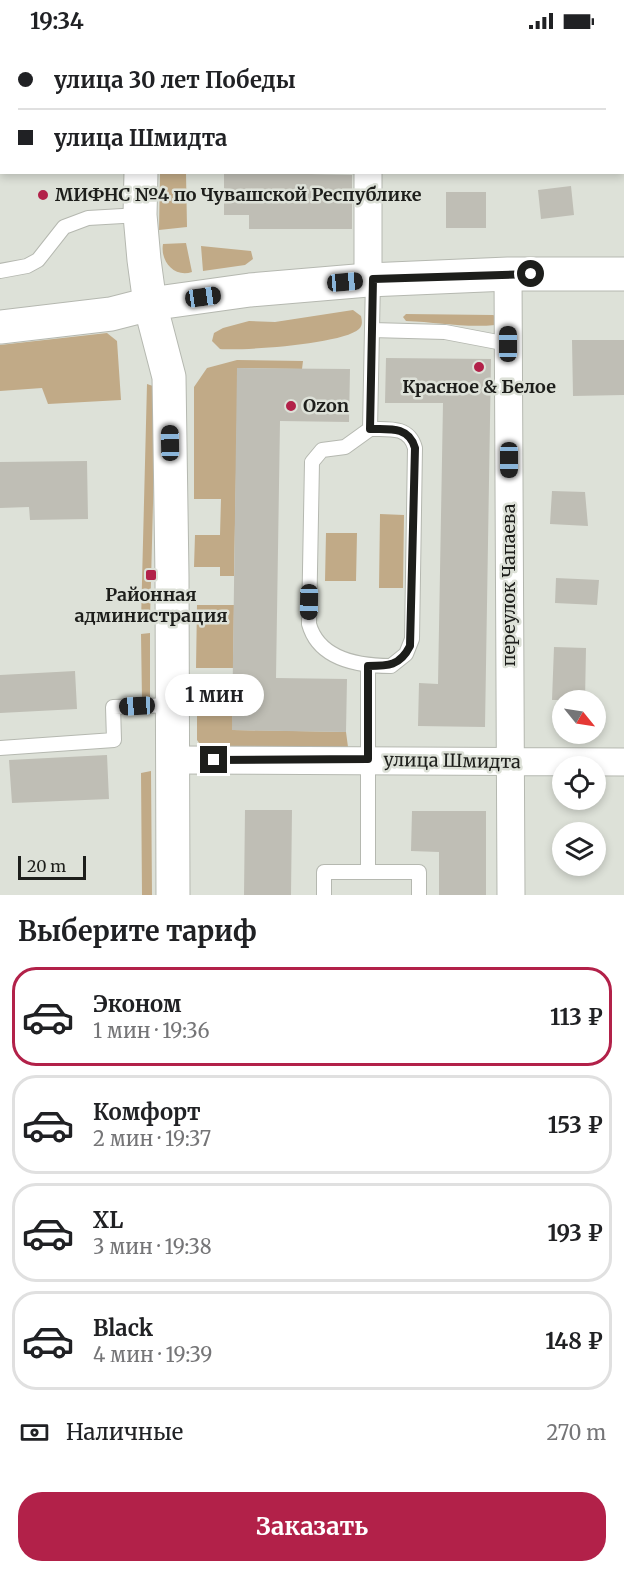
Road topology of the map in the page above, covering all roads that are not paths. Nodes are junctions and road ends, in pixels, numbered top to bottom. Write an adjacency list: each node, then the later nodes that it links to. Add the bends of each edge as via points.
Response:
1 (141, 174): 3 (street)
2 (368, 174): 7 (street)
3 (140, 214): 4 (lane, via 88,218 64,226 38,260); 8 (street)
4 (0, 271)
5 (508, 274): 6 (street); 7 (street); 11 (street, переулок Чапаева)
6 (624, 274)
7 (371, 280): 8 (street, via 250,290); 10 (lane)
8 (150, 304): 9 (street, via 111,314); 14 (street, via 169,377)
9 (0, 327)
10 (372, 330): 11 (lane, via 445,332); 12 (lane)
11 (508, 344): 18 (street, переулок Чапаева)
12 (370, 429): 13 (lane, via 403,431 415,448 412,639 401,661 391,666); 13 (lane, via 345,447 322,450 312,462 309,624 324,648 349,662)
13 (368, 666): 16 (lane)
14 (173, 705): 15 (lane, via 113,707 114,740); 17 (street)
15 (0, 748)
16 (368, 759): 17 (street, улица Шмидта); 18 (street, улица Шмидта); 20 (lane)
17 (173, 760): 21 (street)
18 (510, 762): 19 (street, улица Шмидта); 24 (street, переулок Чапаева)
19 (624, 762)
20 (368, 872): 22 (lane, via 324,872); 23 (lane, via 419,872)
21 (173, 895)
22 (324, 895)
23 (419, 895)
24 (511, 895)

